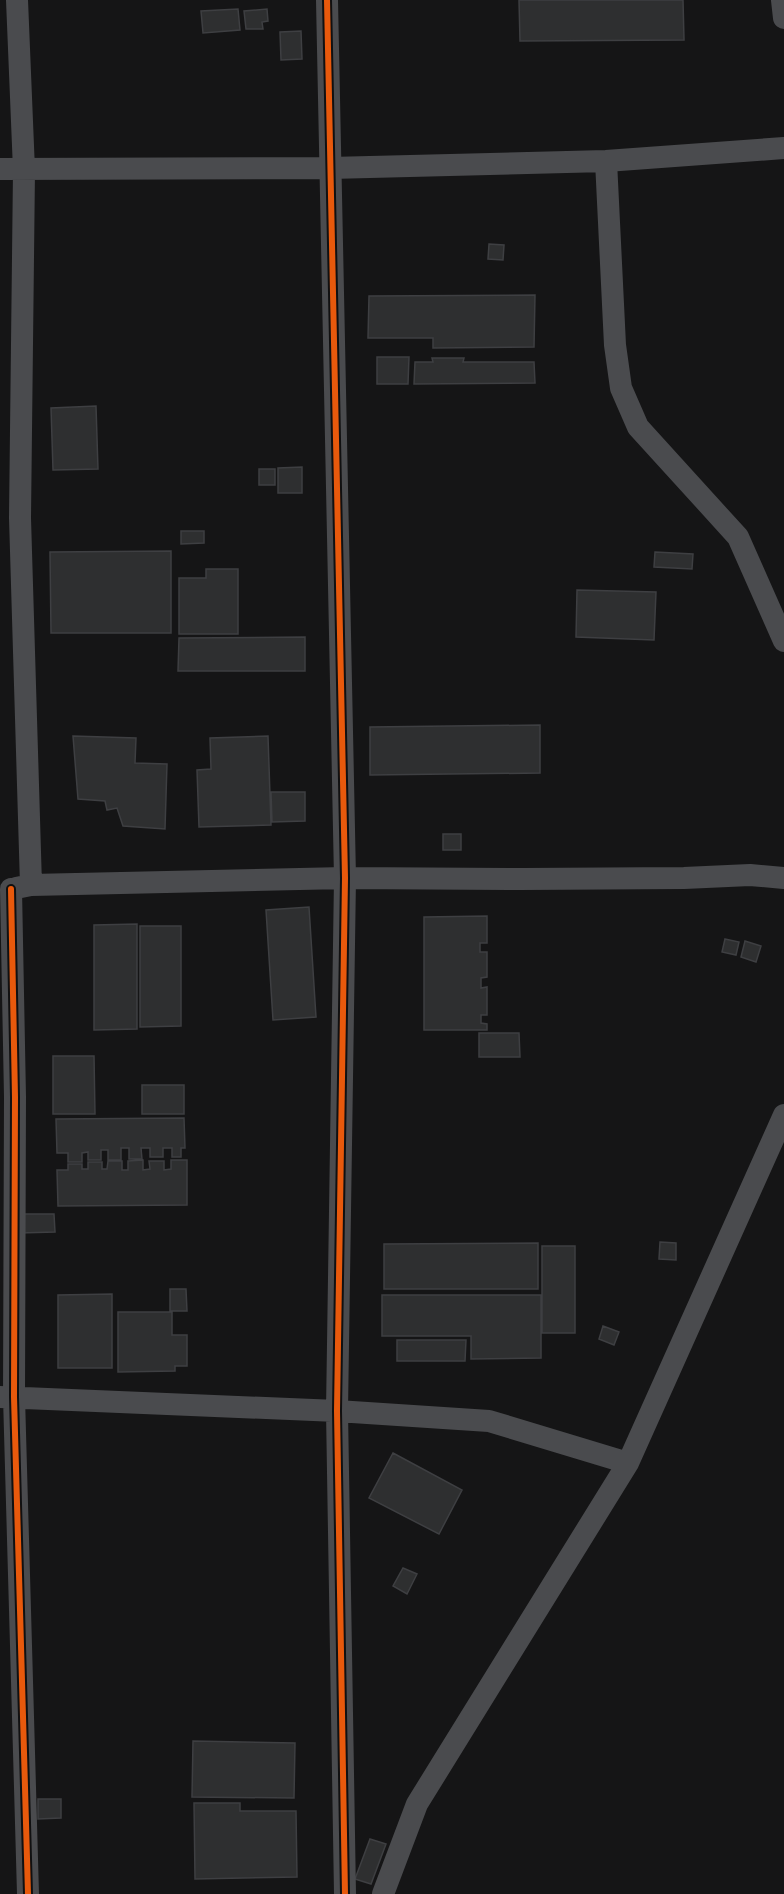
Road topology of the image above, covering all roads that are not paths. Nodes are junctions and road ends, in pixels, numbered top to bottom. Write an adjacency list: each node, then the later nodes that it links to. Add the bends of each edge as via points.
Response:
1 (17, 0): 9 (street)
2 (327, 0): 7 (street)
3 (782, 0): 4 (street)
4 (784, 18)
5 (784, 148): 6 (street)
6 (606, 161): 7 (street); 11 (street, via 615,345 621,388 638,427 738,537)
7 (330, 168): 9 (street); 12 (street)
8 (0, 169): 9 (street)
9 (24, 170): 10 (street)
10 (10, 518): 14 (street)
11 (784, 641)
12 (345, 878): 13 (street); 14 (street); 18 (street)
13 (784, 878)
14 (14, 888): 15 (street)
15 (8, 1097): 17 (street)
16 (784, 1115): 19 (street)
17 (7, 1397): 18 (street); 20 (street)
18 (337, 1411): 19 (street, via 489,1421); 21 (street)
19 (628, 1463): 22 (street, via 417,1804)
20 (28, 1894)
21 (345, 1894)
22 (383, 1894)

